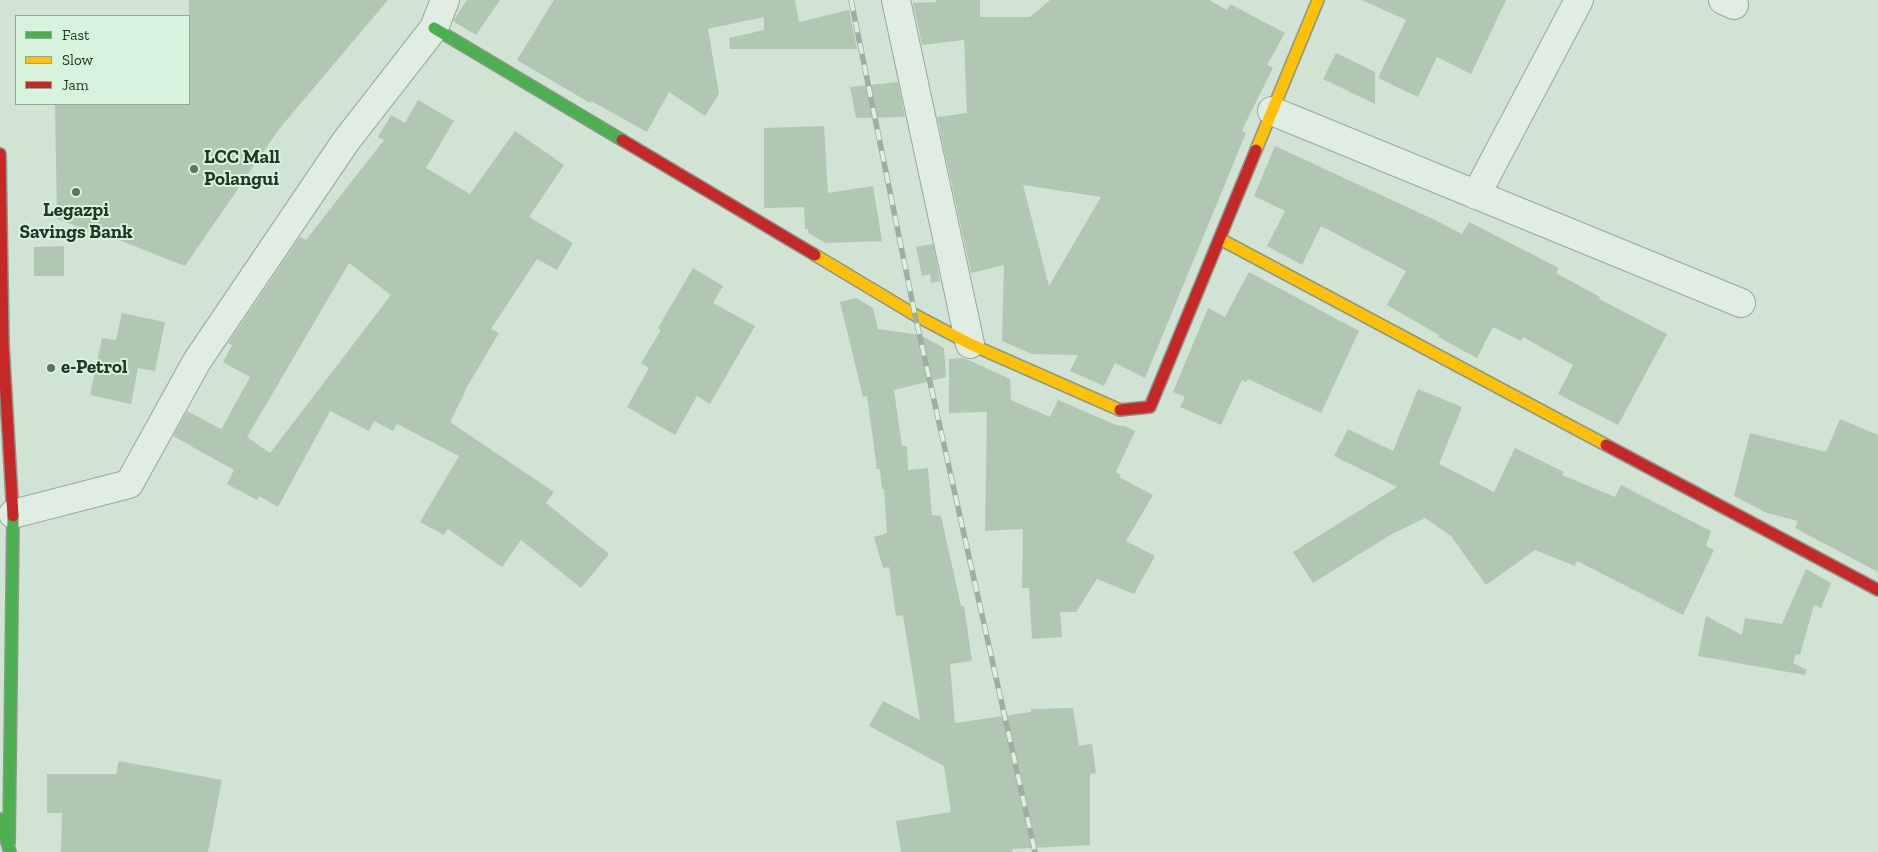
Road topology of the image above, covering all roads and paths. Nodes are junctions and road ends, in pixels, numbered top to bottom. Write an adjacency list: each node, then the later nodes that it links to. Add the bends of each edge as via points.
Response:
1 (445, 0): 5 (street)
2 (896, 0): 11 (street)
3 (1318, 0): 6 (main road)
4 (1579, 0): 8 (street)
5 (434, 28): 11 (main road, via 915,315); 12 (street, via 346,142 197,361 129,484)
6 (1272, 111): 8 (street); 9 (main road)
7 (0, 154): 12 (main road, via 3,344)
8 (1476, 195): 10 (street)
9 (1220, 239): 11 (main road, via 1150,407 1122,411); 13 (main road)
10 (1741, 303)
11 (970, 344)
12 (13, 514): 15 (main road)
13 (1878, 590)
14 (0, 819): 15 (main road)
15 (9, 848)

